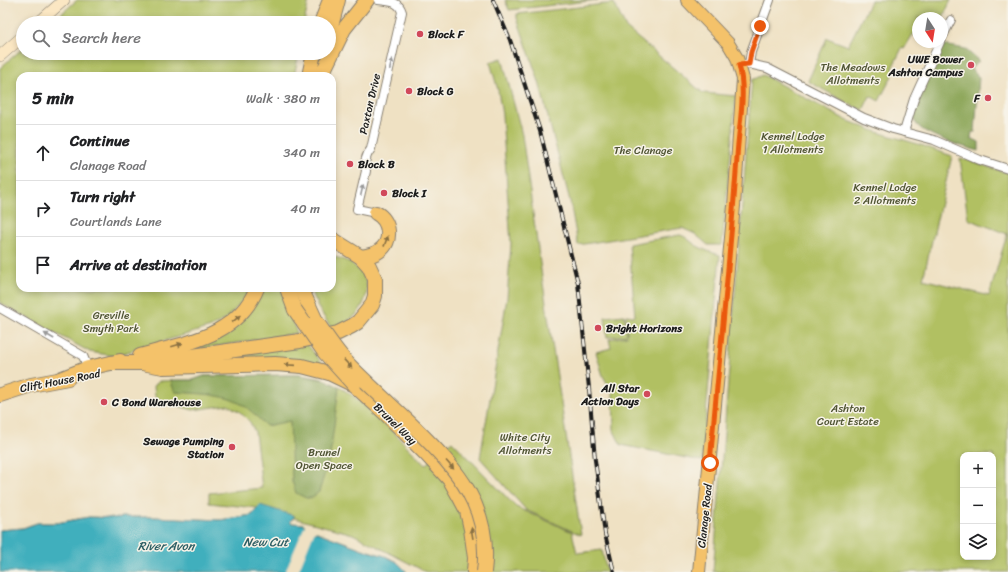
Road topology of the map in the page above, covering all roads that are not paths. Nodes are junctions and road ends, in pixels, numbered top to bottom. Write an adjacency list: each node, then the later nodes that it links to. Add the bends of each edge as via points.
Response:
1 (64, 0): 9 (street)
2 (326, 0): 10 (highway)
3 (330, 0): 11 (highway)
4 (338, 0): 12 (highway)
5 (367, 0): 16 (highway)
6 (378, 0): 28 (street, Paxton Drive, one-way to 6, via 357,208 366,171 364,166 372,145 402,12 396,4)
7 (687, 0): 22 (main road, Clanage Road, via 728,43)
8 (770, 0): 22 (street)
9 (46, 16)
10 (322, 16)
11 (323, 16)
12 (334, 16)
13 (951, 20): 14 (street)
14 (948, 26)
15 (16, 42): 18 (street)
16 (336, 43)
17 (937, 48): 26 (street, via 914,99)
18 (0, 56)
19 (315, 60): 23 (highway)
20 (323, 60): 24 (highway)
21 (326, 60): 25 (highway)
22 (744, 64): 26 (street, via 767,68 855,114); 45 (main road, Clanage Road, via 734,206)
23 (317, 72)
24 (319, 72)
25 (320, 72)
26 (904, 132): 27 (street, via 934,140)
27 (1008, 169)
28 (376, 213): 31 (highway, one-way to 28, via 377,252 386,243 387,225)
29 (336, 242): 31 (highway)
30 (336, 251): 32 (highway, via 354,256)
31 (360, 257): 32 (highway, via 369,266)
32 (375, 279): 37 (highway, via 372,305 358,322 338,333 300,341)
33 (255, 292): 38 (highway, one-way to 33, via 221,330 249,305)
34 (288, 292): 41 (highway, Brunel Way, bridge, via 295,310 325,353)
35 (304, 292): 44 (highway, Brunel Way, one-way to 44, bridge, via 316,321 335,349 462,480 478,510 486,560)
36 (0, 308): 39 (street, one-way to 36, via 83,356)
37 (140, 363): 38 (highway); 41 (highway, one-way to 37, via 329,373 302,366 275,364 163,367)
38 (117, 366): 39 (highway); 40 (highway, Clift House Road, via 81,377)
39 (88, 368): 40 (highway)
40 (60, 379): 42 (highway, Clift House Road)
41 (354, 385): 43 (highway, Brunel Way, one-way to 41, via 472,529 467,511 456,490 426,454)
42 (0, 394)
43 (474, 572)
44 (484, 572)
45 (699, 572)

